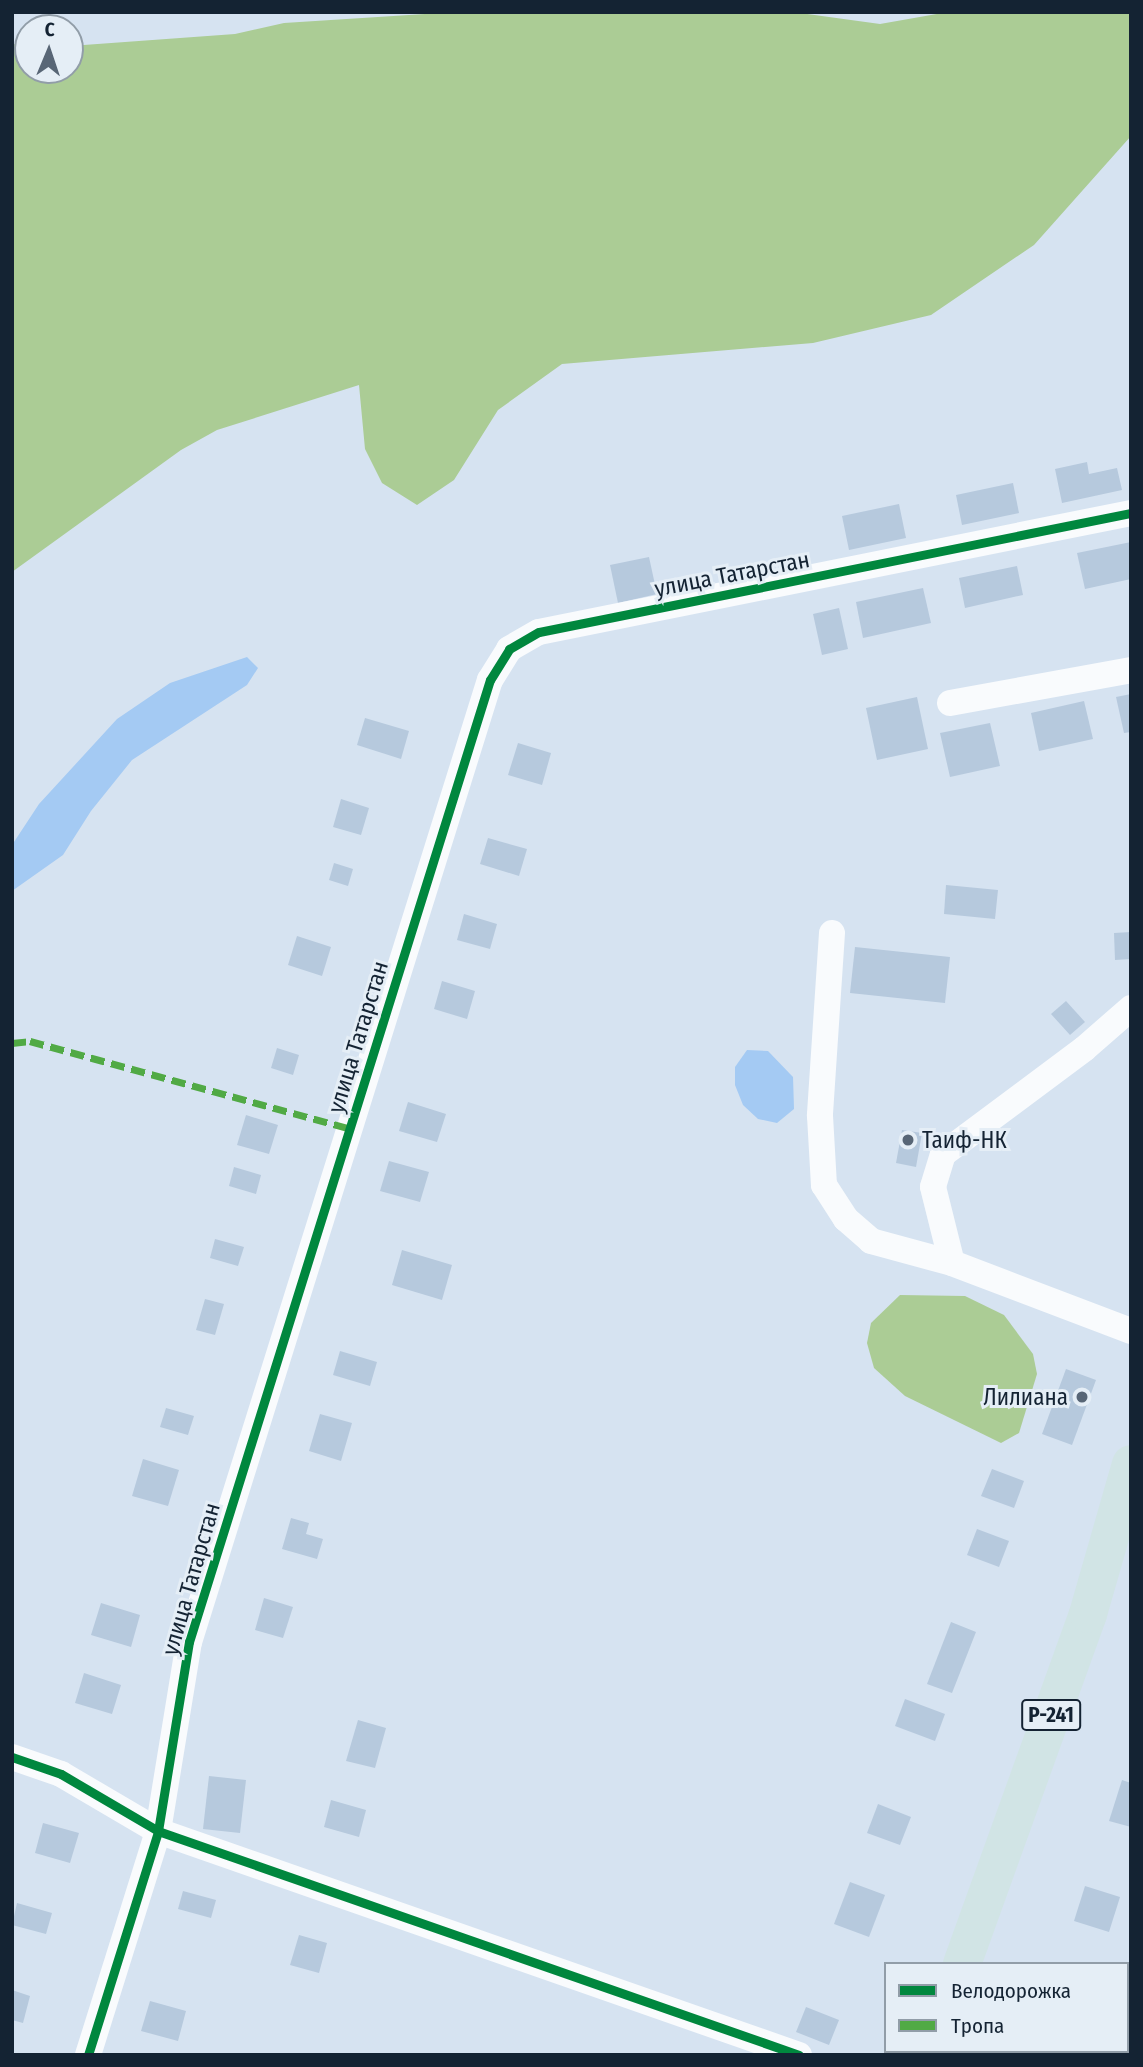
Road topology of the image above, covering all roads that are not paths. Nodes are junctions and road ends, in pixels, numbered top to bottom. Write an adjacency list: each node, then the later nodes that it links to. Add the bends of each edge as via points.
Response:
1 (1131, 513): 10 (street, улица Татарстан, via 539,632 509,649 490,680 189,1642)
2 (1131, 670): 3 (street)
3 (950, 703)
4 (832, 933): 6 (street, via 820,1116 824,1185 846,1219 871,1241)
5 (1131, 1008): 6 (street, via 1084,1049 943,1154 933,1187)
6 (951, 1263): 7 (street)
7 (1131, 1331)
8 (1131, 1464): 11 (highway, Р-241, via 1088,1614)
9 (12, 1757): 10 (street, via 61,1774)
10 (158, 1831): 12 (street, улица Татарстан); 13 (street)
11 (963, 1962)
12 (88, 2055)
13 (799, 2055)

